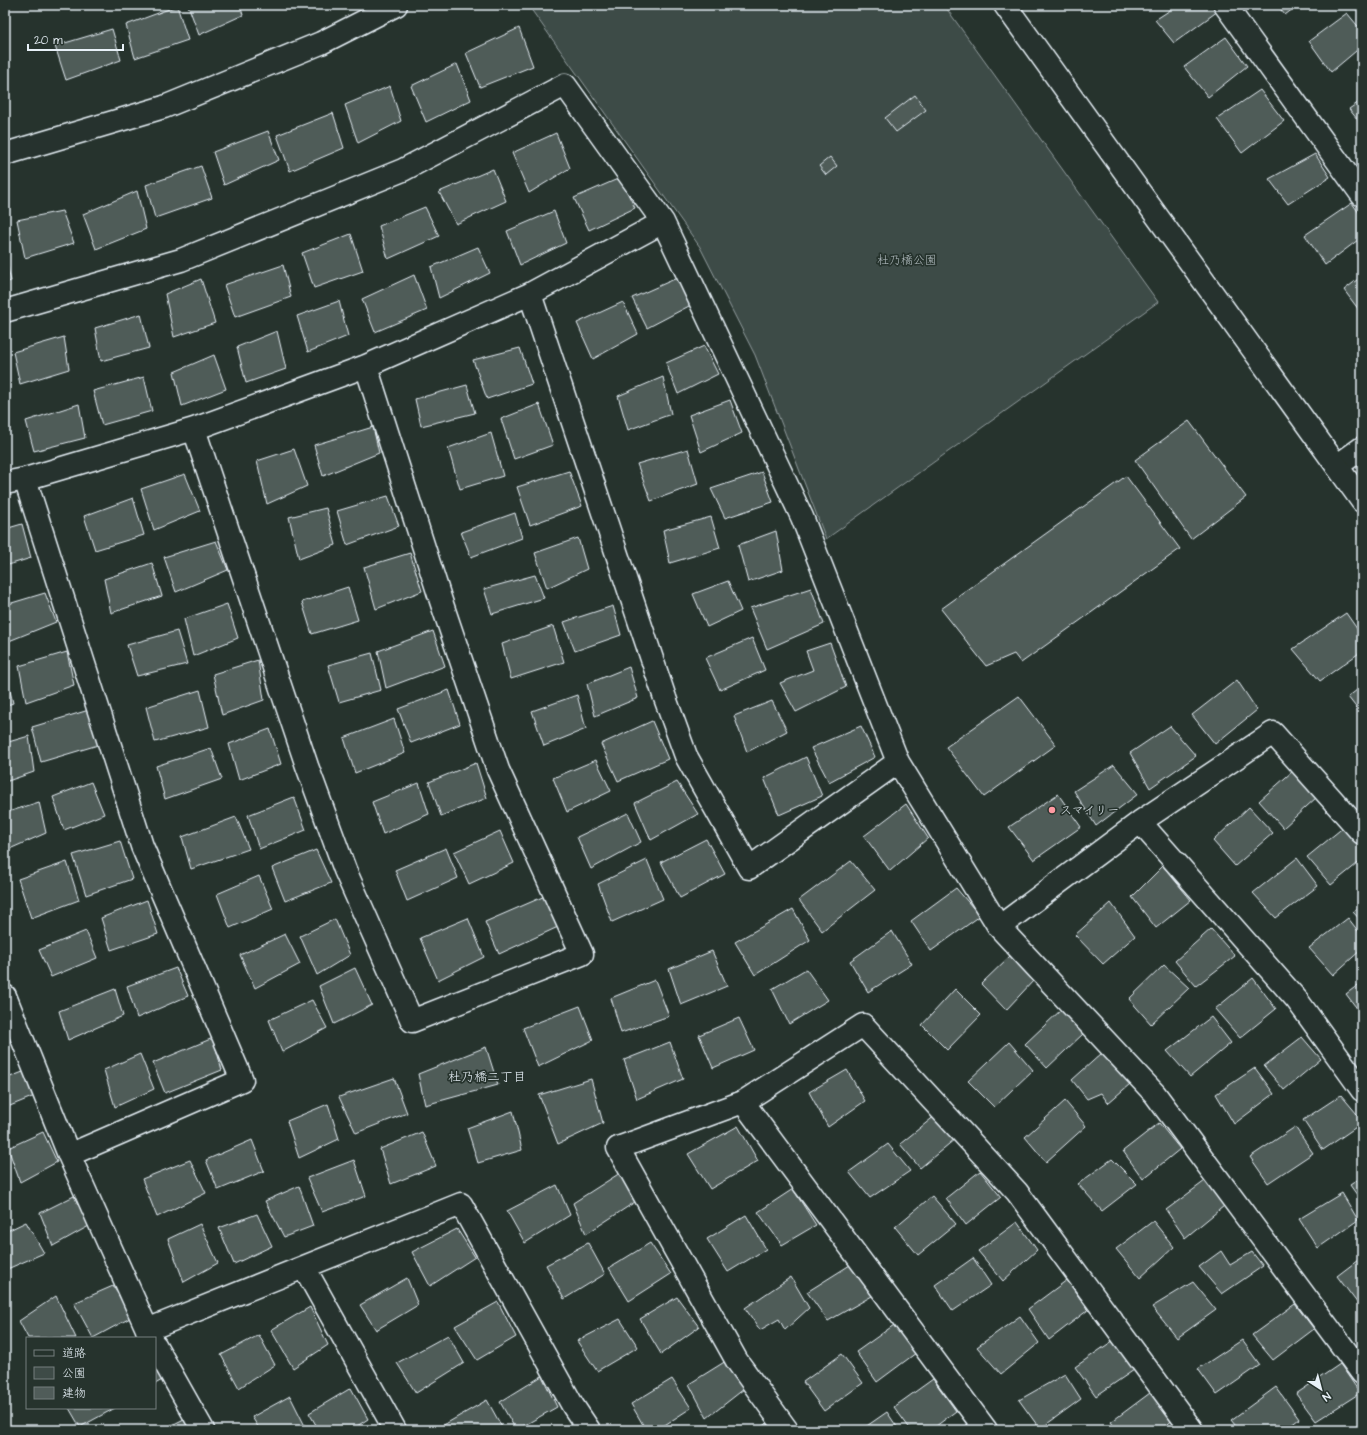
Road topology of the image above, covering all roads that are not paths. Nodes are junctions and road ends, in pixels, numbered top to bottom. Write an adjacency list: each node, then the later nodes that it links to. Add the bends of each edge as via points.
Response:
1 (396, 5): 4 (street, via 322,43 164,107)
2 (1005, 5): 12 (street)
3 (1225, 5): 5 (street)
4 (5, 154)
5 (1362, 195)
6 (663, 222): 7 (street); 8 (street, via 565,85 403,170 196,254); 15 (street, via 802,517)
7 (530, 294): 9 (street); 15 (street, via 686,756 749,868)
8 (5, 311)
9 (366, 366): 10 (street); 10 (street, via 498,770 582,954 412,1021 345,870 307,766)
10 (194, 429): 13 (street)
11 (1362, 448): 12 (street)
12 (1337, 466): 14 (street)
13 (15, 481): 22 (street, via 142,846 242,1080)
14 (1362, 501)
15 (898, 762): 18 (street)
16 (1140, 822): 17 (street, via 1273,733); 18 (street); 20 (street, via 1297,1000)
17 (1362, 833)
18 (999, 927): 27 (street, via 1155,1094)
19 (5, 996): 22 (street)
20 (1362, 1090)
21 (743, 1102): 31 (street, via 618,1148 737,1361); 32 (street); 33 (street, via 863,1025 1016,1192)
22 (69, 1156): 24 (street)
23 (304, 1267): 25 (street); 29 (street); 30 (street, via 461,1204 573,1406)
24 (151, 1337)
25 (153, 1337)
26 (156, 1347): 28 (street)
27 (1362, 1373)
28 (203, 1430)
29 (395, 1430)
30 (589, 1430)
31 (787, 1430)
32 (986, 1430)
33 (1192, 1430)

